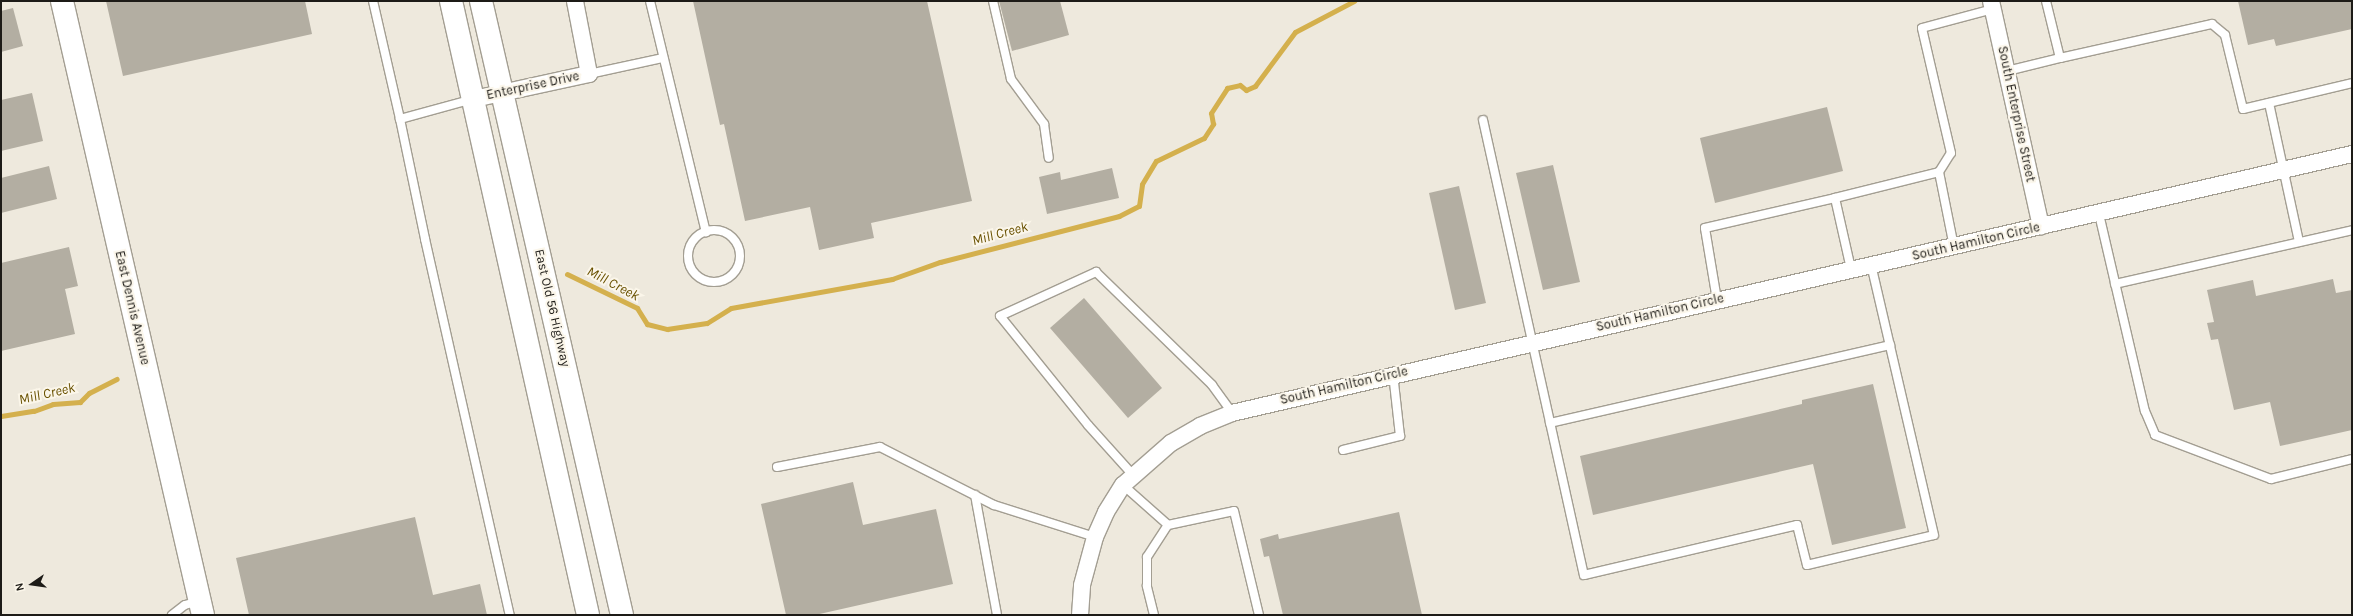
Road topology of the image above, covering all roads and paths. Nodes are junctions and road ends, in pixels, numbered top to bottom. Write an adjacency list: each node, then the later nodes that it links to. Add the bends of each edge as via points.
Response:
1 (62, 1): 47 (main road, East Dennis Avenue)
2 (373, 1): 18 (lane)
3 (451, 1): 16 (main road)
4 (482, 1): 15 (main road, East Old 56 Highway)
5 (575, 1): 13 (street, Enterprise Drive)
6 (650, 1): 10 (lane)
7 (993, 1): 21 (lane, via 1011,79 1044,124)
8 (2046, 1): 11 (lane)
9 (1992, 5): 12 (street, South Enterprise Street); 23 (lane, via 1922,28 1951,153)
10 (663, 58): 13 (lane); 28 (lane)
11 (2060, 58): 12 (lane); 17 (lane, via 2212,24 2225,35 2243,109)
12 (2006, 71): 26 (street, South Enterprise Street)
13 (589, 74): 15 (street, Enterprise Drive)
14 (2352, 84): 17 (lane)
15 (503, 93): 16 (street, Enterprise Drive); 51 (main road, East Old 56 Highway)
16 (474, 99): 18 (lane); 50 (main road)
17 (2268, 103): 22 (lane)
18 (400, 119): 49 (lane)
19 (1483, 120): 35 (lane)
20 (2352, 154): 22 (street, South Hamilton Circle)
21 (1049, 158)
22 (2283, 170): 25 (street, South Hamilton Circle); 29 (lane)
23 (1939, 172): 24 (lane); 30 (lane)
24 (1835, 198): 32 (lane); 34 (lane, via 1705,228)
25 (2100, 214): 26 (street, South Hamilton Circle); 33 (lane)
26 (2041, 227): 30 (street, South Hamilton Circle)
27 (2352, 230): 29 (lane)
28 (706, 232): 28 (lane, via 726,233 737,245 740,253 738,265 732,275 725,280 717,282 701,279 690,266 689,249 693,241)
29 (2299, 242): 33 (lane)
30 (1954, 247): 31 (street, South Hamilton Circle)
31 (1871, 265): 32 (street, South Hamilton Circle); 36 (lane)
32 (1852, 269): 34 (street, South Hamilton Circle)
33 (2115, 284): 41 (lane, via 2145,412 2155,435 2271,479)
34 (1717, 300): 35 (street, South Hamilton Circle)
35 (1532, 342): 37 (street, South Hamilton Circle); 39 (lane)
36 (1890, 344): 39 (lane); 39 (lane, via 1934,535 1807,565 1797,525 1584,575)
37 (1393, 374): 38 (street, South Hamilton Circle); 40 (lane, via 1400,436)
38 (1232, 413): 43 (street, South Hamilton Circle, via 1200,426 1171,443); 43 (lane, via 1212,385 1096,272 1000,316 1088,425)
39 (1550, 423)
40 (1343, 450)
41 (2352, 459)
42 (777, 467): 44 (lane, via 880,447)
43 (1128, 480): 45 (lane); 46 (street, South Hamilton Circle, via 1106,512)
44 (975, 495): 46 (lane, via 994,505); 52 (lane)
45 (1168, 525): 54 (lane, via 1148,557 1146,586); 55 (lane, via 1234,511)
46 (1095, 538): 53 (street, South Hamilton Circle, via 1082,585)
47 (202, 608): 48 (lane, via 185,605)
48 (172, 615)
49 (510, 615)
50 (588, 615)
51 (622, 615)
52 (996, 615)
53 (1080, 615)
54 (1154, 615)
55 (1259, 615)

